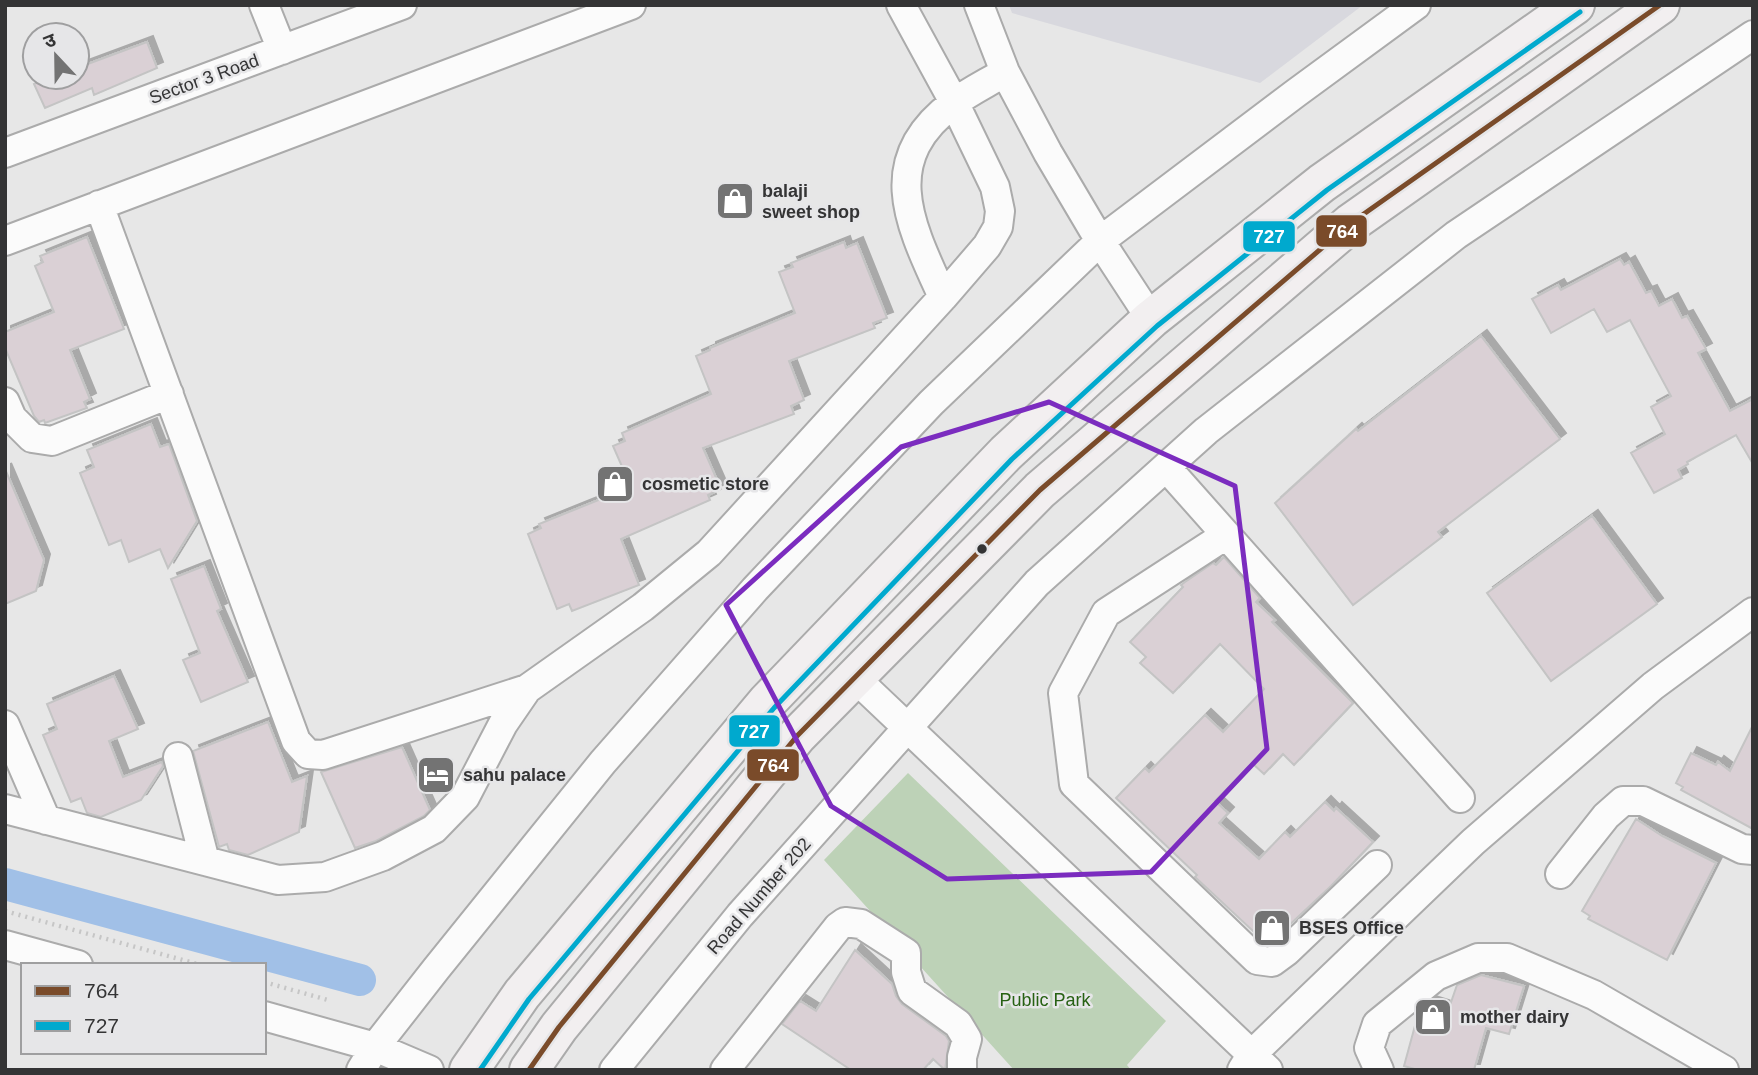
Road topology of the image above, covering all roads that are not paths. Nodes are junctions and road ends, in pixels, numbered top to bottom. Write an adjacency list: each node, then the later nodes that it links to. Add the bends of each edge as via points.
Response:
1 (264, 5): 10 (street)
2 (402, 5): 10 (street, Sector 3 Road)
3 (631, 5): 14 (street)
4 (901, 5): 12 (street)
5 (979, 5): 11 (street)
6 (1416, 5): 16 (street)
7 (1575, 5): 18 (main road, via 1322,183)
8 (1660, 5): 24 (main road, via 1351,222 1040,490)
9 (1753, 36): 21 (street, Road Number 202, via 1455,235)
10 (282, 50): 13 (street, Sector 3 Road)
11 (1005, 72): 12 (street); 16 (street)
12 (954, 102): 17 (street, via 914,145 906,174 917,241); 17 (street, via 995,187 1000,211 988,246)
13 (5, 153)
14 (99, 205): 15 (street); 19 (street)
15 (5, 241)
16 (1100, 241): 18 (street); 39 (street, via 931,403 755,589 603,762)
17 (943, 297): 25 (street, via 709,553 643,607)
18 (1151, 319): 42 (main road, via 1006,453 767,702 522,994)
19 (169, 394): 20 (street, via 52,441 32,438 12,418); 25 (street, via 296,741 308,754 323,755)
20 (5, 402)
21 (1166, 467): 22 (street); 27 (street, Road Number 202, via 1037,583)
22 (1226, 535): 29 (street); 34 (street, via 1106,613 1063,693 1074,784 1257,960 1272,962 1287,951)
23 (1753, 612): 40 (street, via 1653,686 1473,842)
24 (855, 678): 27 (street); 43 (main road, via 797,736 559,1027)
25 (527, 689): 33 (street, via 465,797 434,829 383,856 325,877 278,880)
26 (5, 724): 31 (street)
27 (909, 728): 40 (street); 44 (street, Road Number 202, via 740,915)
28 (178, 757): 33 (street)
29 (1460, 798)
30 (5, 810): 31 (street)
31 (46, 820): 33 (street)
32 (1753, 850): 35 (street, via 1742,849 1643,801 1623,801)
33 (205, 861)
34 (1377, 865)
35 (1560, 874)
36 (5, 945): 37 (street)
37 (71, 963)
38 (266, 1017): 39 (street)
39 (368, 1058): 41 (street)
40 (1254, 1065)
41 (429, 1070)
42 (469, 1070)
43 (529, 1070)
44 (614, 1070)
45 (724, 1070): 46 (street, via 845,922 861,924 906,953 912,991 958,1024 967,1039)
46 (962, 1070)
47 (1379, 1070): 48 (street, via 1369,1048 1377,1024 1436,976 1478,958 1507,958 1594,995)
48 (1724, 1070)

